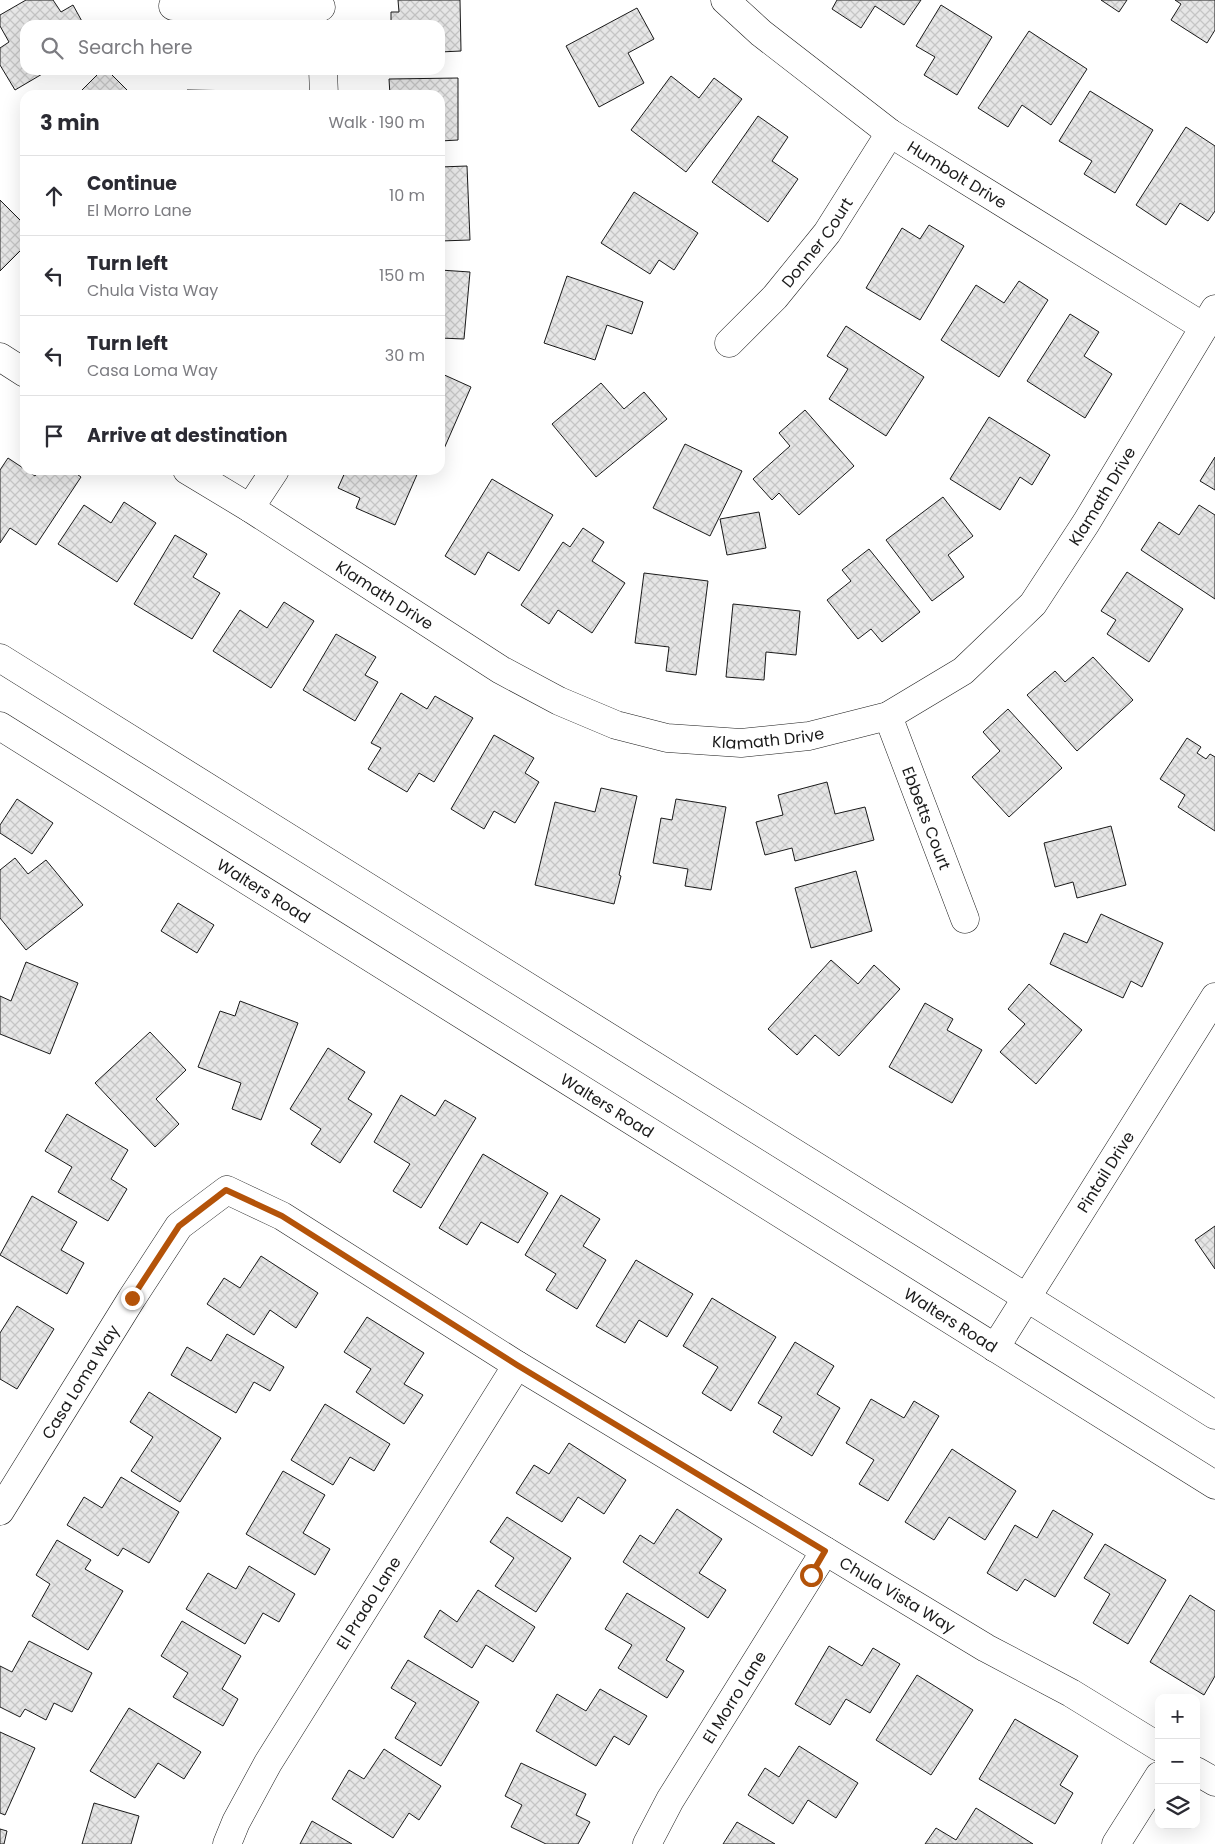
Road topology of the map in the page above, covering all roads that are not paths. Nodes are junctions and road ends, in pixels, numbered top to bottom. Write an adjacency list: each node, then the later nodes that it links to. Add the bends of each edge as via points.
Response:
1 (725, 0): 6 (street, Humbolt Drive, via 761,33)
2 (173, 6): 3 (street)
3 (321, 11)
4 (323, 75): 5 (street)
5 (324, 90)
6 (890, 133): 7 (street, Humbolt Drive); 8 (street, Donner Court, via 827,233 775,297)
7 (1210, 318): 15 (street, Klamath Drive, via 1034,604 963,671)
8 (730, 343)
9 (0, 357): 10 (street)
10 (20, 369)
11 (194, 475): 13 (street, Klamath Drive)
12 (272, 475): 13 (street)
13 (250, 508): 15 (street, Klamath Drive, via 501,670 558,701 616,724 667,738 741,743 809,736)
14 (0, 658): 20 (street)
15 (888, 716): 17 (street, Ebbetts Court)
16 (0, 726): 21 (street, Walters Road)
17 (965, 919)
18 (1215, 997): 20 (street, Pintail Drive)
19 (226, 1190): 22 (street, Chula Vista Way, via 282,1216); 25 (street, Casa Loma Way, via 179,1226)
20 (1026, 1296): 21 (street, Pintail Drive); 23 (street)
21 (995, 1348): 24 (street, Walters Road)
22 (517, 1365): 26 (street, Chula Vista Way); 31 (street, El Prado Lane, via 268,1763)
23 (1215, 1415)
24 (1215, 1485)
25 (2, 1502)
26 (825, 1551): 27 (street, Chula Vista Way); 32 (street, El Morro Lane, via 670,1800)
27 (1155, 1745)
28 (1200, 1773): 30 (street)
29 (1155, 1782): 33 (street)
30 (1215, 1782)
31 (227, 1844)
32 (647, 1844)
33 (1116, 1844)

